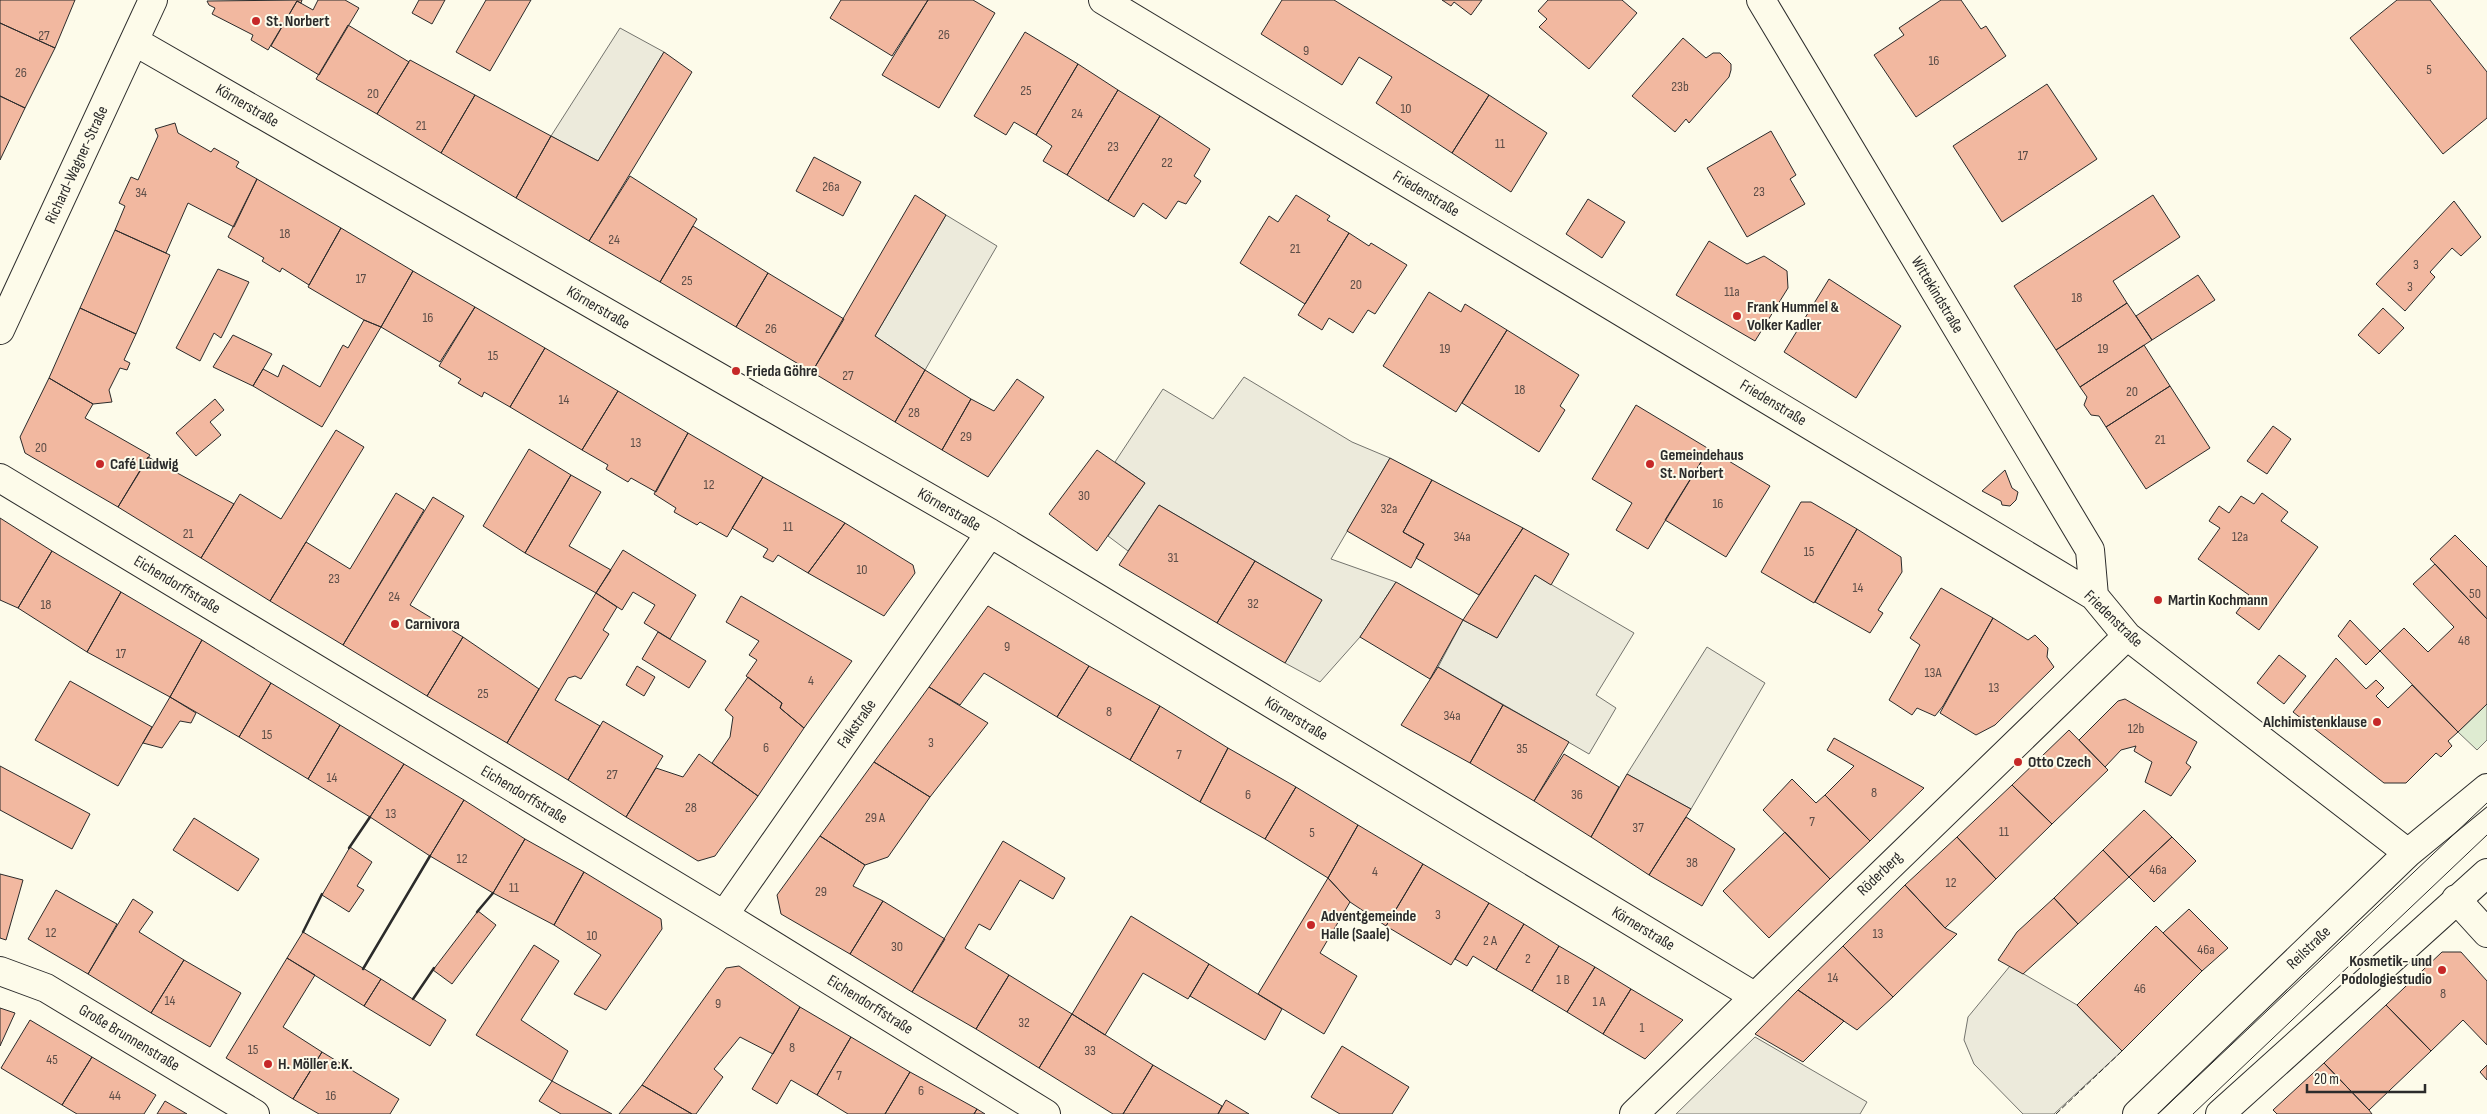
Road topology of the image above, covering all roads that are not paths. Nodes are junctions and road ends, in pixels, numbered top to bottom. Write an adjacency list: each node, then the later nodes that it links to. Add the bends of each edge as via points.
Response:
1 (153, 0): 4 (street, Richard-Wagner-Straße)
2 (1103, 0): 8 (street, Friedenstraße)
3 (1761, 0): 8 (street, Wittekindstraße, via 2090,550)
4 (134, 41): 5 (street, Richard-Wagner-Straße); 7 (street, Körnerstraße)
5 (0, 330)
6 (0, 478): 14 (street, Eichendorffstraße)
7 (990, 533): 14 (street, Falkstraße); 17 (street, Körnerstraße)
8 (2094, 596): 9 (street, Friedenstraße)
9 (2127, 636): 11 (street, Friedenstraße); 17 (street, Röderberg)
10 (2487, 788): 11 (street, Reilstraße)
11 (2408, 853): 21 (street, Reilstraße)
12 (2487, 873): 13 (street)
13 (2456, 899): 15 (street); 22 (street)
14 (724, 915): 19 (street, Eichendorffstraße)
15 (2487, 933)
16 (0, 971): 18 (street, Große Brunnenstraße, via 46,988)
17 (1754, 996): 20 (street, Röderberg)
18 (255, 1114)
19 (1046, 1114)
20 (1634, 1114)
21 (2137, 1114)
22 (2220, 1114)

